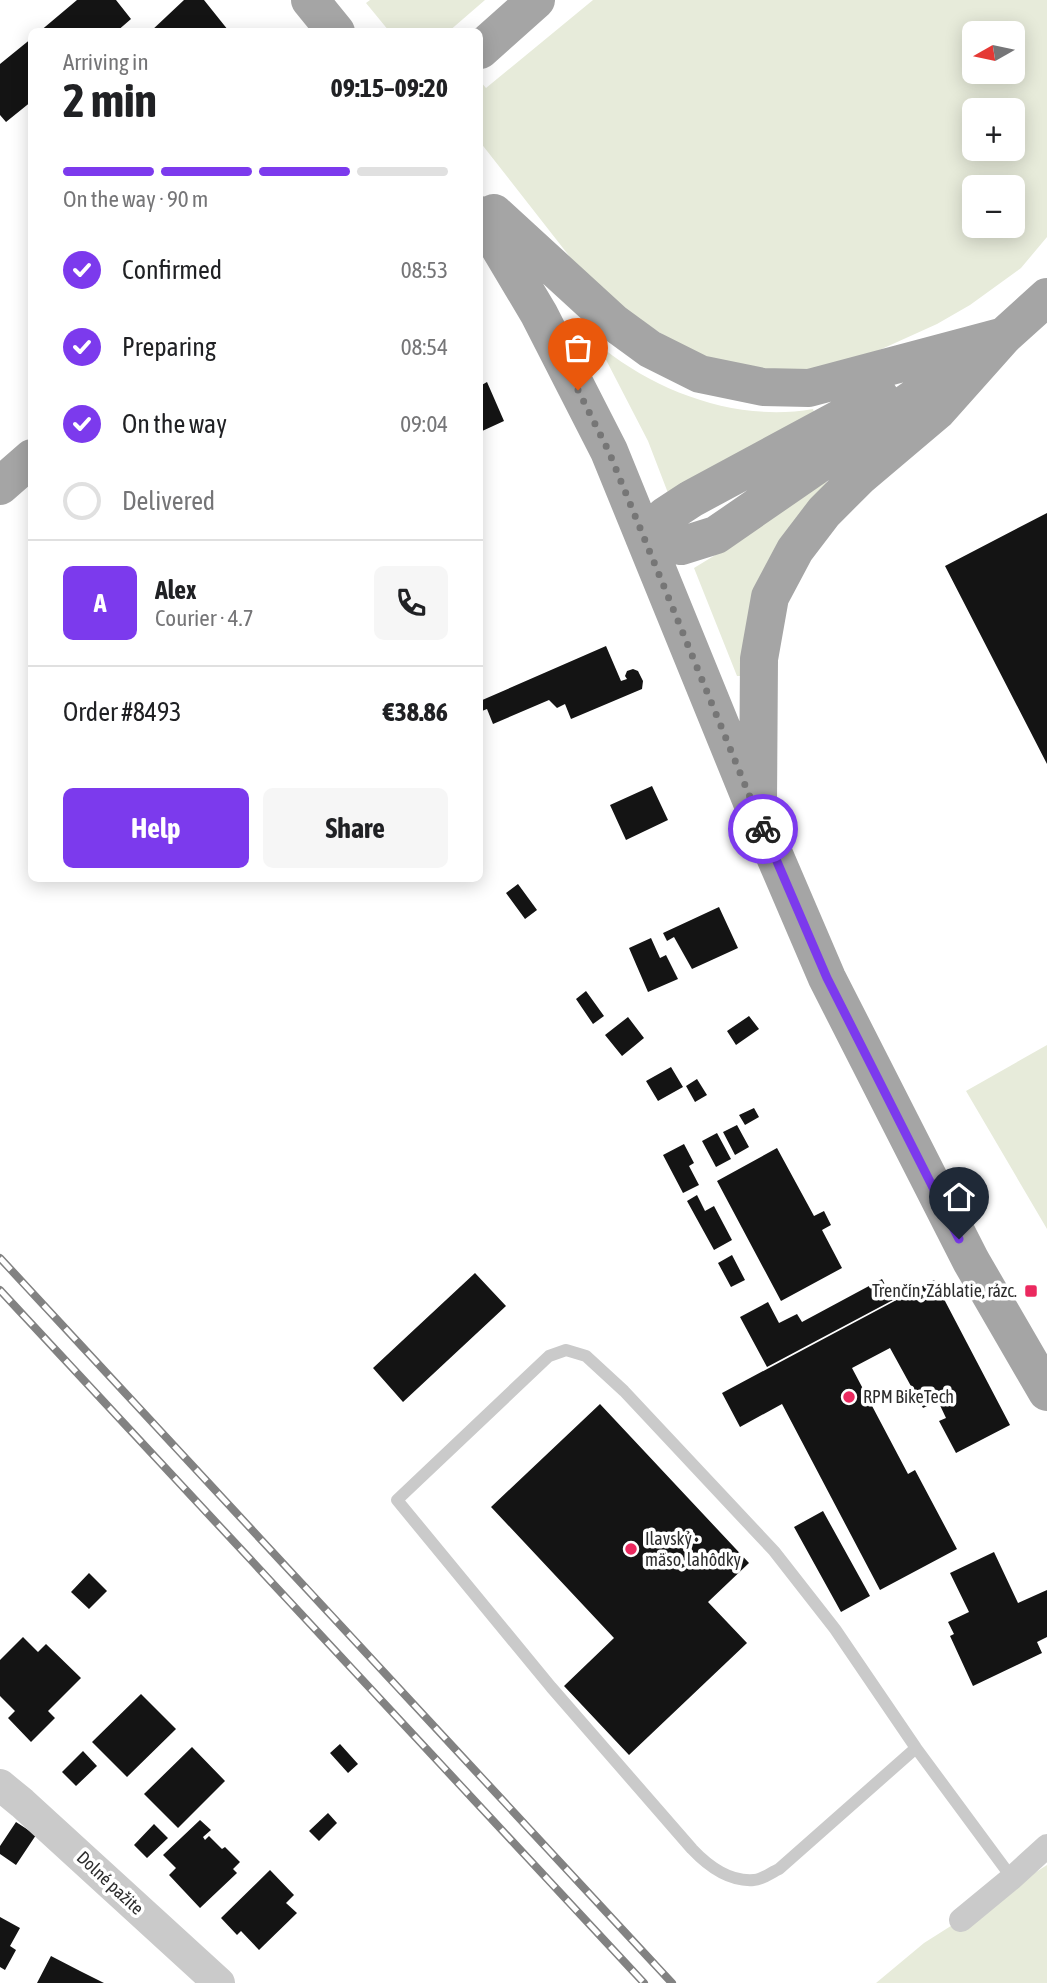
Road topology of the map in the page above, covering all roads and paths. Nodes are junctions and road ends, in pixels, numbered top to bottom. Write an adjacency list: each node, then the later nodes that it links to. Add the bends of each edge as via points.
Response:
1 (310, 0): 3 (main road)
2 (536, 0): 4 (main road)
3 (333, 28)
4 (483, 47)
5 (483, 203): 8 (main road, via 613,322 650,349 700,374 763,387 809,388)
6 (483, 220): 11 (main road, via 568,369)
7 (1047, 297): 8 (main road)
8 (1004, 335): 11 (main road, via 716,536 681,545); 12 (main road, via 937,411 824,512 795,550 770,597 759,659)
9 (28, 462): 10 (main road)
10 (0, 486)
11 (645, 537): 12 (main road)
12 (758, 817): 13 (main road, via 827,978 971,1261)
13 (1047, 1391)
14 (916, 1748): 14 (lane, via 835,1629 774,1551 586,1356 565,1350 549,1356 397,1500 692,1849 729,1877 756,1881 779,1869); 17 (lane)
15 (0, 1786): 19 (street, Dolné pažite)
16 (1047, 1846): 17 (street)
17 (1012, 1878): 18 (street)
18 (961, 1920)
19 (219, 1983)

